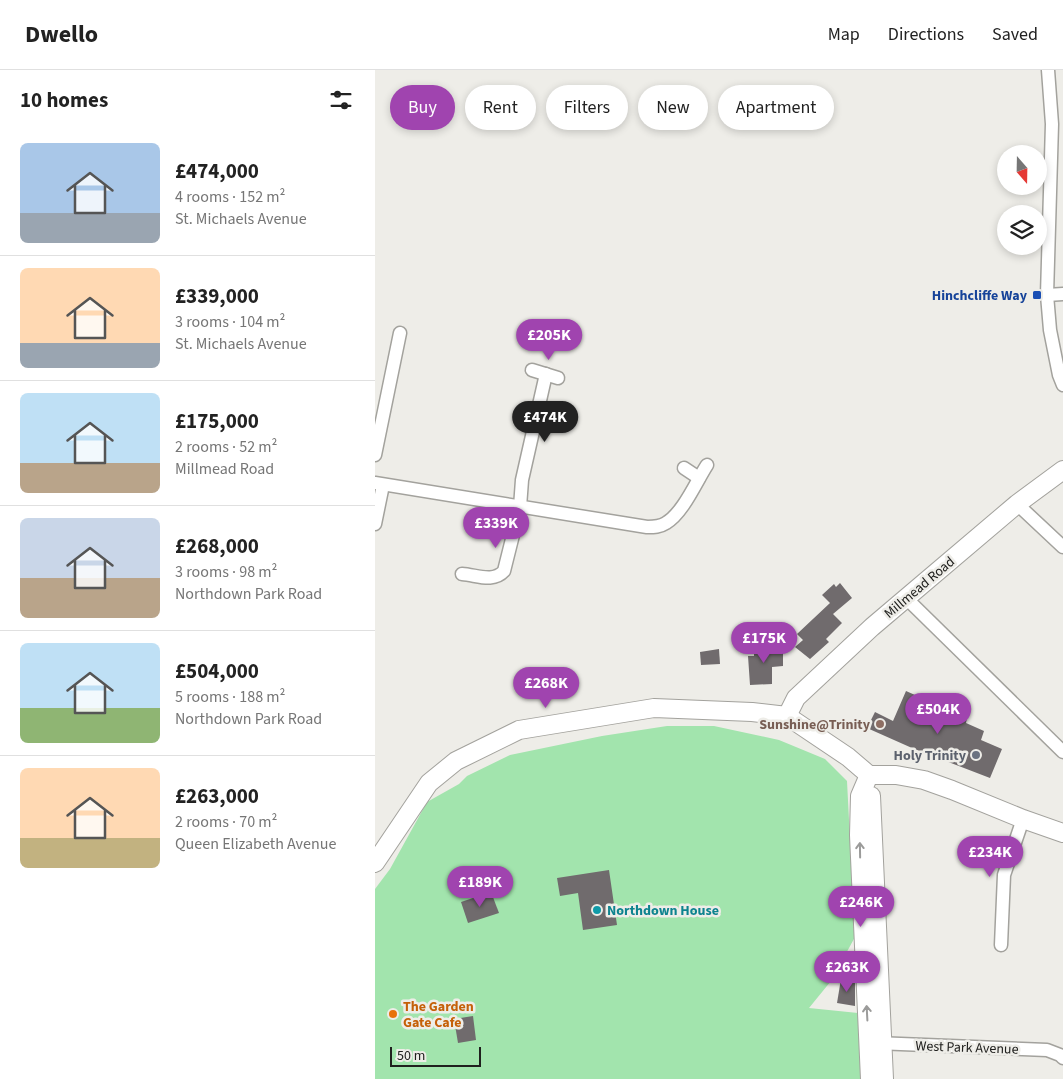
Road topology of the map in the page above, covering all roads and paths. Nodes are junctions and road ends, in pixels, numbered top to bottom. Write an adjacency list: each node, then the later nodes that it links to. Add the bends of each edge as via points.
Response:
1 (1048, 70): 2 (street, via 1052,124)
2 (1047, 294): 3 (street); 8 (street, via 1050,330)
3 (1063, 294)
4 (401, 333): 9 (street)
5 (532, 370): 6 (street)
6 (545, 374): 7 (street); 16 (street, via 522,480)
7 (558, 378)
8 (1063, 385)
9 (375, 455)
10 (707, 465): 13 (street)
11 (684, 468): 13 (street)
12 (1063, 470): 15 (main road, Millmead Road)
13 (699, 478): 16 (street, via 674,517 656,527)
14 (379, 484): 16 (street); 17 (street)
15 (1017, 504): 18 (street); 20 (main road, Millmead Road)
16 (520, 507): 19 (street, via 504,571 491,578)
17 (375, 524)
18 (1063, 548)
19 (462, 574)
20 (906, 598): 21 (main road, Millmead Road, via 796,698); 22 (street)
21 (787, 716): 23 (main road); 26 (main road, via 654,708 519,730 456,761 429,784)
22 (1063, 752)
23 (869, 775): 24 (main road, via 897,775 924,780); 28 (main road)
24 (1023, 819): 25 (main road); 27 (street, via 1004,875)
25 (1063, 833)
26 (375, 863)
27 (1001, 945)
28 (875, 1043): 29 (street, West Park Avenue, via 1047,1050); 30 (main road); 31 (main road)
29 (1063, 1058)
30 (870, 1079)
31 (884, 1079)

